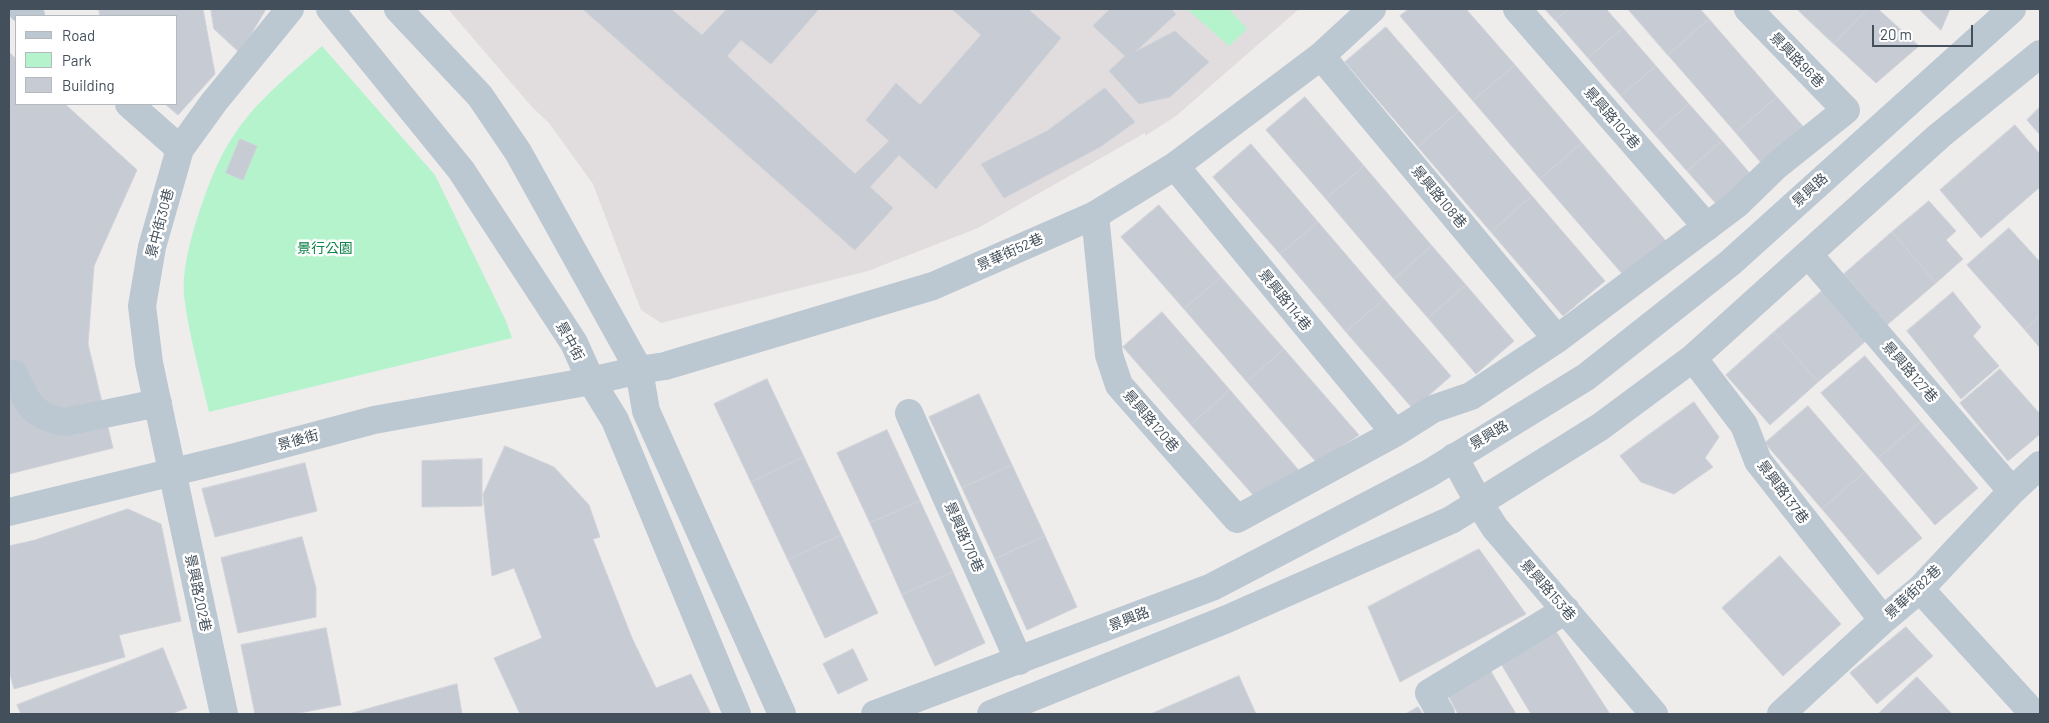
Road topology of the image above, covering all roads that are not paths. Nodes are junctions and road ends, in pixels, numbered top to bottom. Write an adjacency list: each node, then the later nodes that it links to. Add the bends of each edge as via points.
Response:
1 (290, 9): 11 (street, 景中街30巷)
2 (330, 9): 20 (street, 景中街, via 461,170 574,343)
3 (398, 9): 18 (street, via 480,96 513,144)
4 (1372, 9): 9 (street, 景華街52巷)
5 (1517, 9): 14 (street, 景興路102巷)
6 (1748, 9): 14 (street, 景興路96巷, via 1846,110)
7 (2006, 11): 24 (street, 景興路, via 1730,263 1586,377)
8 (2040, 54): 15 (street, via 1939,136)
9 (1321, 56): 12 (street, 景華街52巷); 16 (street, 景興路108巷)
10 (130, 105): 11 (street)
11 (180, 149): 21 (street, 景中街30巷, via 152,247 142,306)
12 (1175, 166): 13 (street, 景華街52巷); 23 (street, 景興路114巷)
13 (1095, 215): 18 (street, 景華街52巷, via 933,286 664,366); 23 (street, 景興路120巷, via 1109,355 1119,385 1237,519)
14 (1707, 227): 16 (street)
15 (1808, 254): 17 (street); 27 (street, 景興路127巷)
16 (1557, 339): 23 (street, via 1471,396 1433,409)
17 (1693, 358): 28 (street, via 1600,427); 32 (street, 景興路137巷, via 1744,425 1758,461)
18 (639, 370): 20 (street, 景華街52巷); 38 (street, via 646,411)
19 (14, 374): 21 (street, via 28,402 37,413 51,420 65,422)
20 (591, 381): 26 (street, 景後街, via 374,420); 37 (street, 景中街, via 616,420)
21 (158, 403): 26 (street, 景中街30巷)
22 (909, 413): 33 (street, 景興路170巷)
23 (1395, 434)
24 (1454, 457): 28 (street, 景興路153巷); 33 (street, 景興路, via 1428,474 1212,587)
25 (2040, 465): 27 (street, 景華街82巷)
26 (173, 472): 29 (street, 景後街); 36 (street, 景興路202巷)
27 (2012, 491): 30 (street, 景華街82巷)
28 (1479, 503): 31 (street, 景興路153巷, via 1495,528); 35 (street, via 1451,520 1227,620)
29 (9, 512)
30 (1920, 589): 32 (street, 景華街82巷); 42 (street)
31 (1566, 610): 34 (street); 40 (street, 景興路153巷)
32 (1883, 620): 41 (street, 景華街82巷)
33 (1019, 661): 39 (street, 景興路)
34 (1435, 703)
35 (999, 713)
36 (224, 714)
37 (737, 714)
38 (782, 714)
39 (875, 714)
40 (1654, 714)
41 (1781, 714)
42 (2034, 714)

